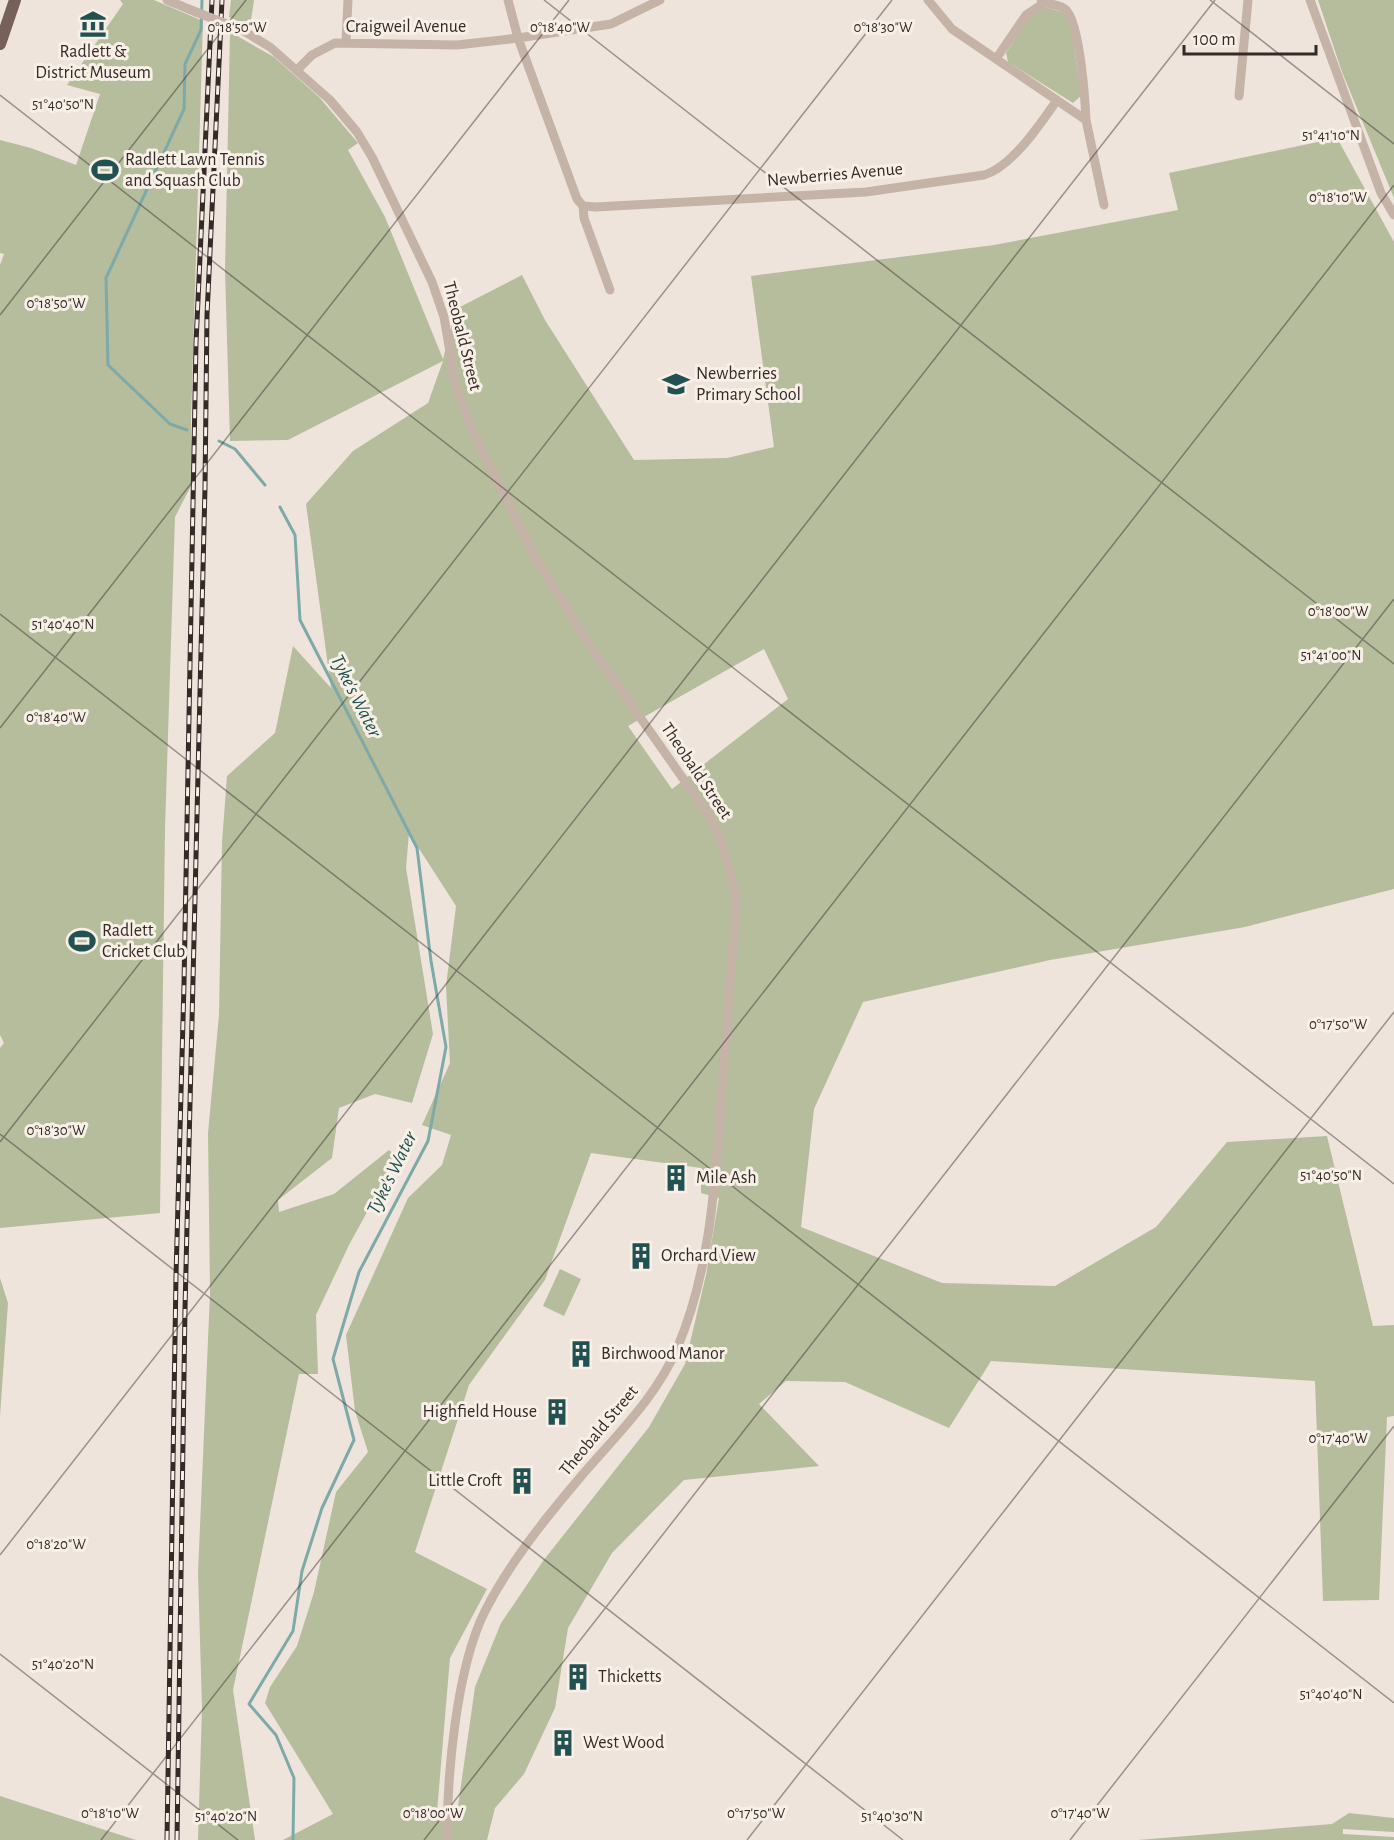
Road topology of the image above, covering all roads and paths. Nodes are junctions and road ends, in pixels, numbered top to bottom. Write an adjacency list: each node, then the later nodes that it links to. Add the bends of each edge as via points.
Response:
1 (15, 0): 11 (main road)
2 (167, 0): 14 (street, Theobald Street, bridge, via 242,30)
3 (348, 0): 12 (street)
4 (508, 0): 10 (street)
5 (660, 0): 10 (street, Craigweil Avenue, via 611,24)
6 (928, 0): 13 (street, via 952,29)
7 (1248, 0): 15 (street)
8 (1310, 0): 20 (street, via 1381,193)
9 (1042, 1): 13 (street, via 1026,15); 17 (street, via 1061,6 1072,17)
10 (518, 38): 12 (street, Craigweil Avenue, via 434,46); 19 (street, via 577,199)
11 (0, 42)
12 (346, 42): 14 (street, Craigweil Avenue, via 323,48)
13 (996, 59): 16 (street)
14 (298, 69): 22 (street, Theobald Street, via 357,132 372,157 432,282 444,317 456,387 490,468 566,611 710,817 727,858 736,906 714,1197 691,1312 660,1382 534,1536 484,1613 460,1692)
15 (1239, 96)
16 (1057, 100): 17 (street); 19 (street, Newberries Avenue, via 1033,135 996,170 984,175 866,192)
17 (1086, 120): 18 (street)
18 (1104, 205)
19 (583, 206): 21 (street)
20 (1394, 215)
21 (610, 290)
22 (447, 1840)

